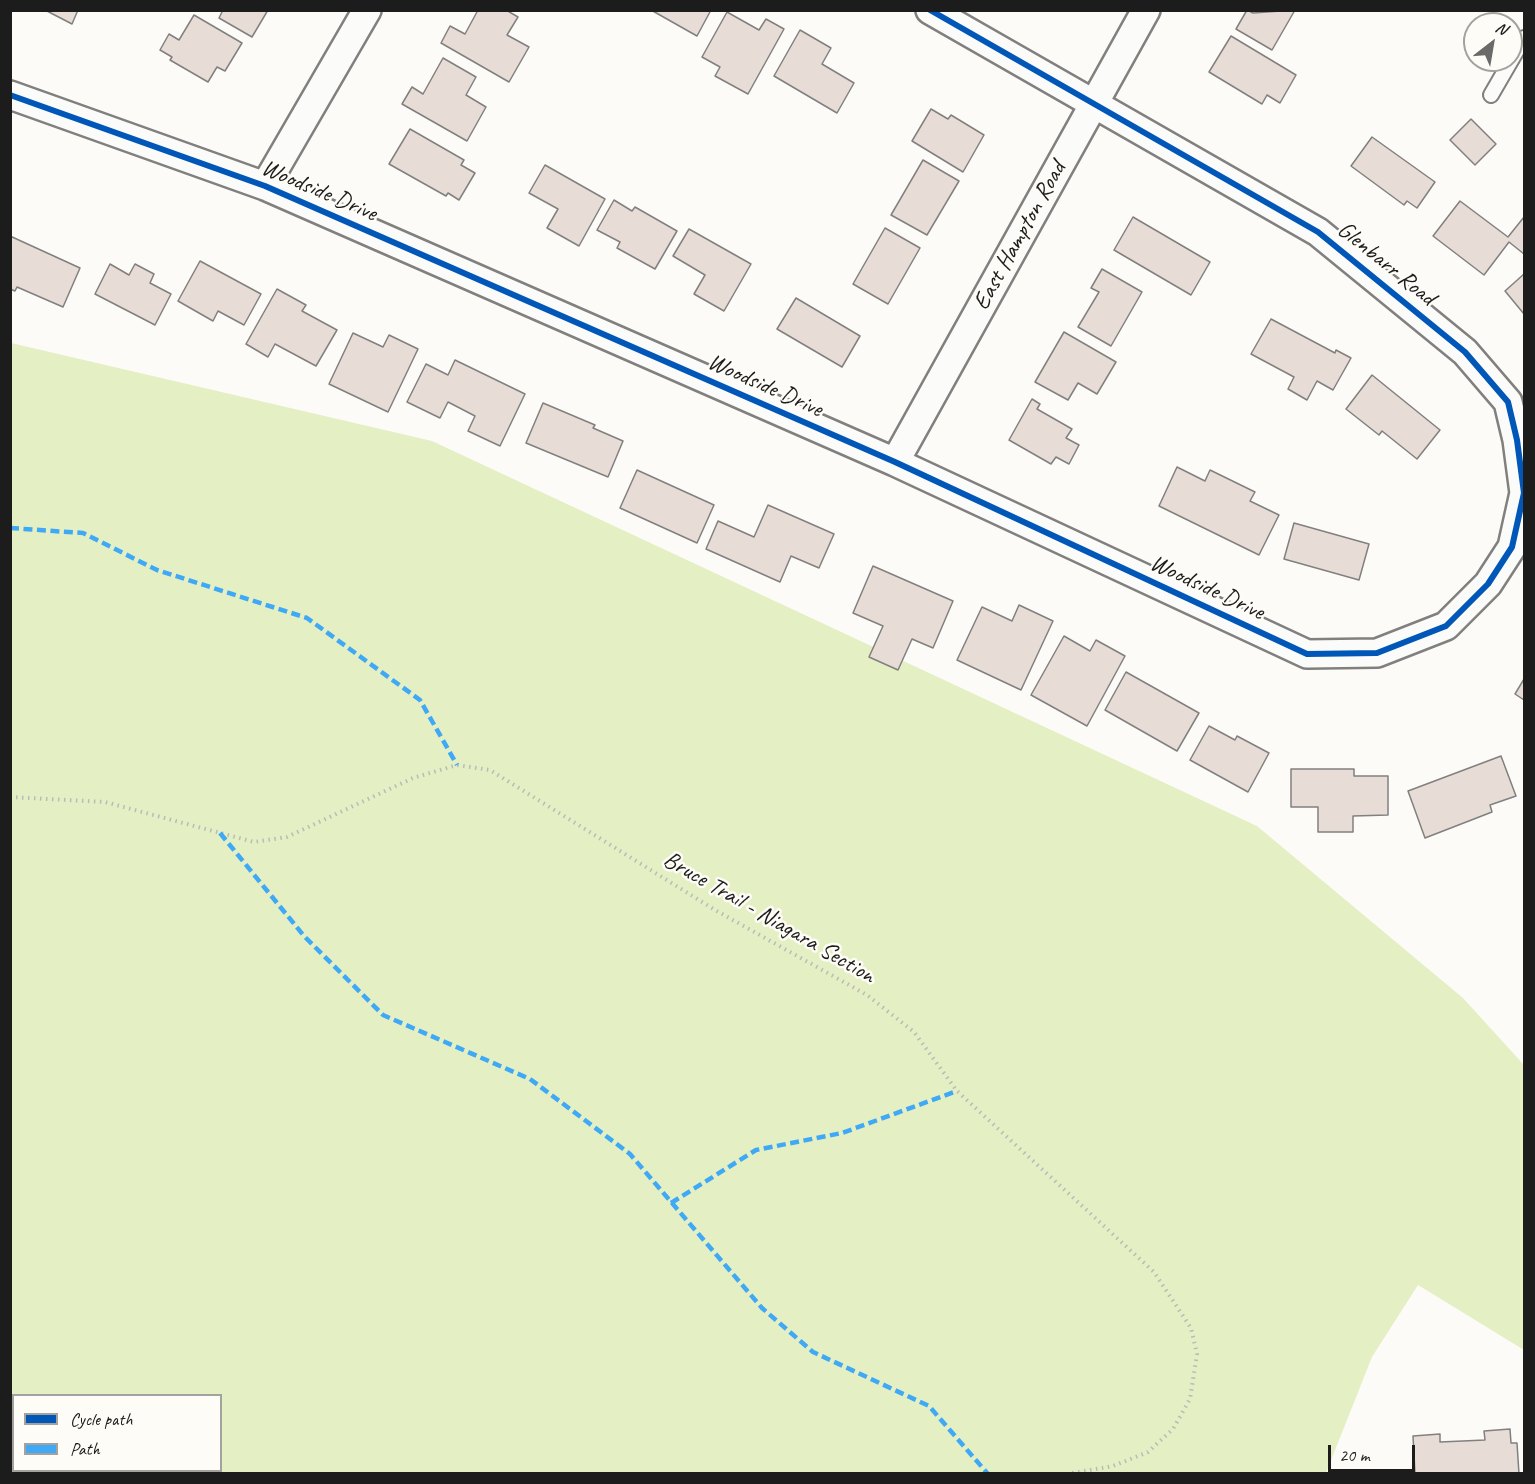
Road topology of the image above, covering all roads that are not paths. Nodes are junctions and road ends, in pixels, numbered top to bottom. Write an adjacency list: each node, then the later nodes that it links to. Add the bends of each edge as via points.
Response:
1 (367, 10): 8 (street)
2 (930, 10): 7 (street, Glenbarr Road)
3 (1146, 10): 7 (street, East Hampton Road)
4 (1524, 38): 6 (lane)
5 (10, 95): 8 (street, Woodside Drive)
6 (1491, 95)
7 (1094, 102): 9 (street, East Hampton Road); 10 (street, Glenbarr Road, via 1318,232 1465,352 1508,402 1524,493 1512,547)
8 (265, 186): 9 (street, Woodside Drive)
9 (895, 462): 10 (street, Woodside Drive, via 1306,654 1377,653 1446,626)
10 (1488, 584)

